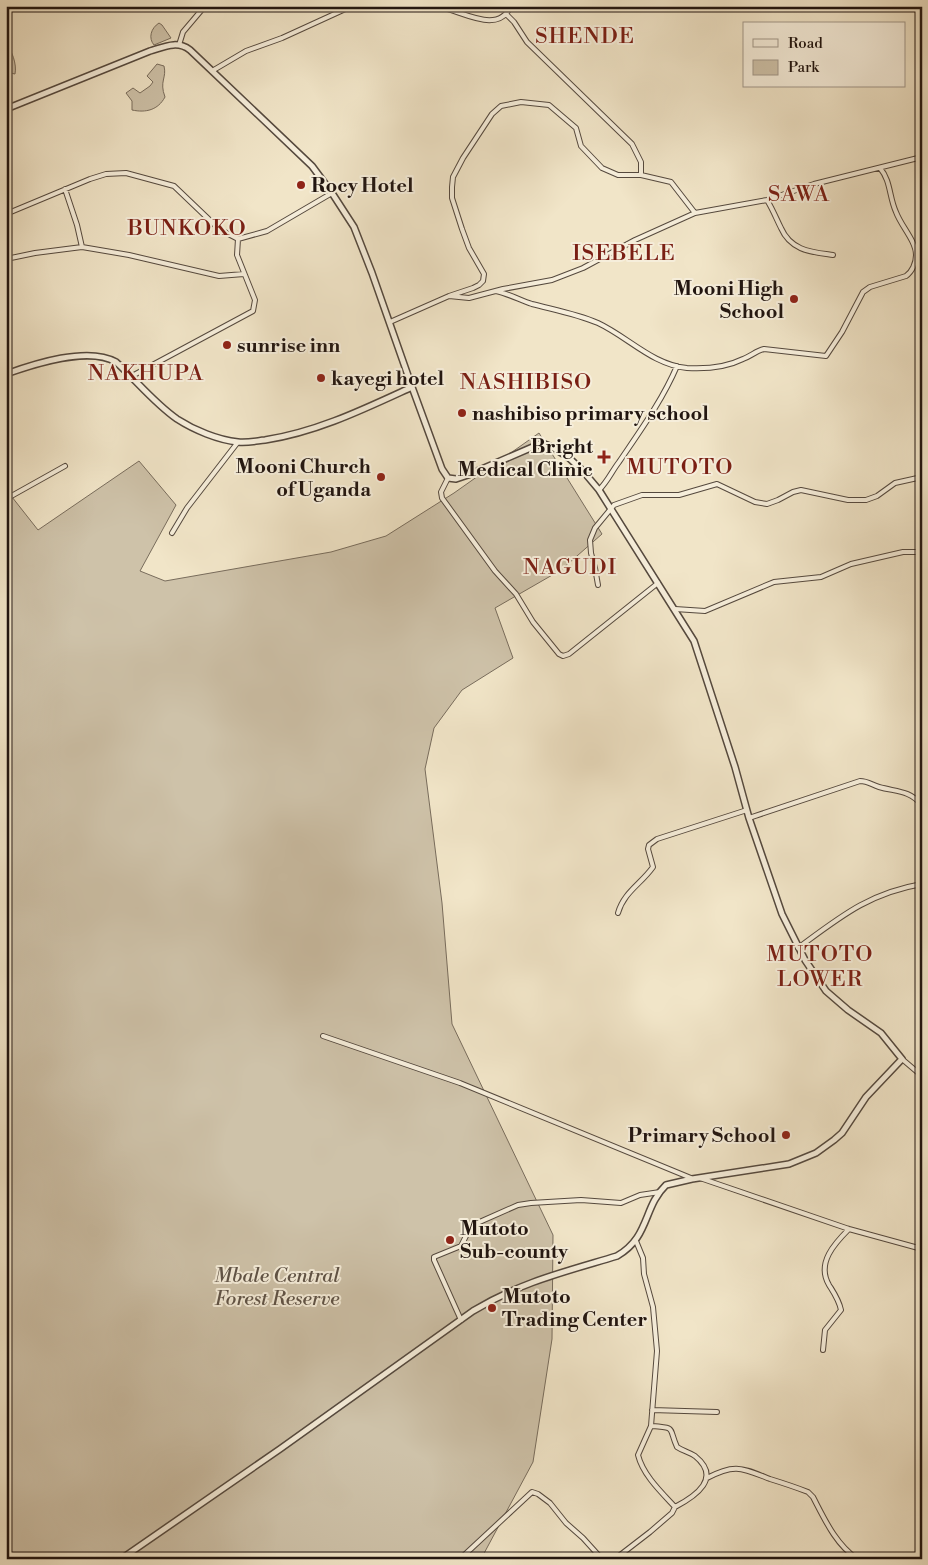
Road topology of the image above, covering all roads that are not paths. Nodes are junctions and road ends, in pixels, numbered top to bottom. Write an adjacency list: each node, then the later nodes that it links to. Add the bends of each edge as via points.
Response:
1 (205, 6): 6 (street, via 183,32)
2 (352, 6): 7 (street, via 243,53)
3 (434, 6): 5 (street, via 490,21)
4 (511, 6): 5 (street)
5 (507, 15): 11 (street, via 527,42 632,144 641,162)
6 (182, 46): 7 (street); 8 (street, via 168,45 150,51)
7 (212, 71): 13 (street, via 312,166)
8 (6, 109)
9 (922, 157): 10 (street)
10 (880, 168): 14 (street, via 814,184); 25 (street, via 888,180 895,210 915,250 916,259 906,276 862,292 828,354 764,349 725,365)
11 (641, 175): 15 (street, via 671,182); 23 (street, via 618,175 602,168 581,146 576,128 549,105 521,102 501,106 492,114 453,177 452,198 467,244 484,274 483,281)
12 (65, 189): 16 (street); 17 (street, via 106,174 126,173 167,184 178,189 223,231); 18 (street)
13 (332, 193): 17 (street, via 267,231); 24 (street, via 357,232)
14 (767, 200): 15 (street); 19 (street, via 792,244 804,250)
15 (695, 213): 22 (street, via 583,268 557,278)
16 (6, 214)
17 (238, 239): 21 (street, via 237,255)
18 (82, 247): 20 (street); 21 (street, via 219,276)
19 (833, 255)
20 (6, 259)
21 (244, 274): 27 (street, via 255,300 254,311)
22 (496, 291): 23 (street, via 469,298); 25 (street, via 597,322 644,352)
23 (449, 296): 24 (street)
24 (390, 322): 28 (street)
25 (676, 366): 33 (street, via 664,395)
26 (6, 374): 27 (street, via 46,361 102,356 116,362)
27 (132, 376): 29 (street, via 178,419 210,435)
28 (412, 387): 29 (street, via 300,433); 32 (street)
29 (238, 442): 36 (street)
30 (66, 466): 34 (street)
31 (922, 477): 35 (street, via 895,483 866,500 848,500 801,490 773,503 763,504 717,484 679,494 636,496)
32 (448, 478): 33 (street, via 468,475 542,443 568,457); 38 (street, via 440,492 442,498 495,571 516,594 533,622 563,656)
33 (599, 490): 35 (street)
34 (6, 499)
35 (611, 508): 38 (street); 39 (street, via 593,530 590,540)
36 (172, 533)
37 (922, 552): 40 (street, via 903,552 851,564 821,577 774,582 705,611)
38 (658, 583): 40 (street)
39 (598, 585)
40 (675, 610): 42 (street, via 697,649)
41 (922, 806): 43 (street, via 912,795 860,781)
42 (747, 810): 43 (street); 45 (street, via 657,839 648,845 653,866 628,893)
43 (749, 818): 46 (street, via 782,914)
44 (922, 884): 46 (street, via 862,903)
45 (618, 913)
46 (798, 948): 48 (street, via 826,991 881,1033)
47 (323, 1036): 51 (street, via 460,1083)
48 (902, 1059): 49 (street); 50 (street, via 866,1097 842,1132 816,1153 789,1164)
49 (922, 1076)
50 (698, 1178): 51 (street); 53 (street)
51 (692, 1179): 52 (street, via 669,1183)
52 (660, 1192): 54 (street); 56 (street, via 640,1195 621,1203 581,1200 518,1205 476,1224 461,1246 434,1257)
53 (850, 1229): 55 (street); 57 (street, via 826,1258 825,1277 841,1310 825,1330)
54 (636, 1241): 56 (street, via 617,1256 517,1287); 58 (street, via 653,1307 657,1352)
55 (922, 1249)
56 (461, 1320): 63 (street)
57 (823, 1350)
58 (652, 1410): 59 (street); 60 (street)
59 (717, 1412)
60 (651, 1426): 61 (street, via 672,1429 677,1448 689,1452 703,1464); 62 (street, via 638,1458 659,1490)
61 (707, 1478): 62 (street, via 697,1494); 67 (street, via 735,1468 746,1469 808,1492 835,1537)
62 (675, 1507): 66 (street, via 672,1513)
63 (121, 1559)
64 (460, 1559): 65 (street, via 532,1492 550,1503)
65 (602, 1559)
66 (615, 1559)
67 (857, 1559)

